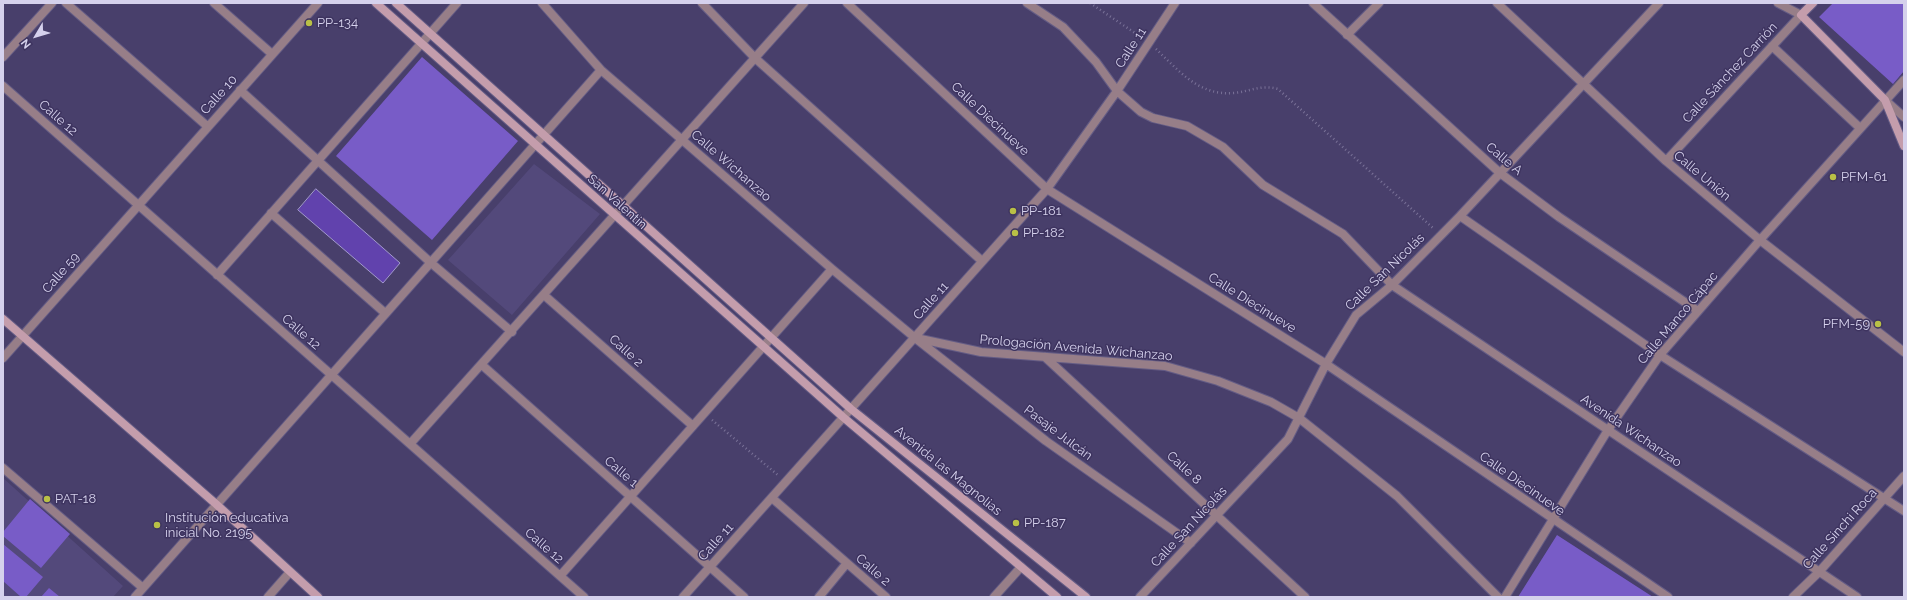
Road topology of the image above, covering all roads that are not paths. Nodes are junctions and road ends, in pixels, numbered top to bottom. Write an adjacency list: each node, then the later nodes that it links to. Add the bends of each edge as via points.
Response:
1 (52, 3): 26 (street)
2 (66, 3): 36 (street)
3 (214, 3): 25 (street)
4 (318, 3): 25 (street, Calle 10)
5 (376, 3): 23 (main road, San Valentin)
6 (396, 3): 21 (main road, San Valentin)
7 (457, 3): 21 (street)
8 (542, 3): 28 (street, Calle Wichanzao)
9 (702, 3): 27 (street)
10 (804, 3): 27 (street)
11 (847, 3): 45 (street, Calle Diecinueve)
12 (1027, 3): 33 (street, Avenida Wichanzao, via 1063,27 1096,62)
13 (1175, 3): 33 (street, Calle 11)
14 (1313, 3): 22 (street, Calle A)
15 (1379, 3): 22 (street)
16 (1497, 3): 30 (street, Calle Unión)
17 (1659, 3): 30 (street, Calle San Nicolás)
18 (1778, 3): 20 (street)
19 (1813, 3): 20 (main road, Calle Sánchez Carrión)
20 (1801, 15): 24 (street, Calle Sánchez Carrión); 34 (main road)
21 (430, 34): 23 (street); 38 (main road, San Valentin)
22 (1347, 35): 44 (street, Calle A)
23 (422, 44): 40 (main road, San Valentin); 42 (street)
24 (1772, 46): 37 (street); 43 (street, Calle Sánchez Carrión)
25 (272, 54): 32 (street, Calle 10)
26 (3, 58)
27 (755, 58): 39 (street); 52 (street)
28 (601, 70): 38 (street); 39 (street, Calle Wichanzao)
29 (1904, 80): 34 (street, Calle Manco Cápac)
30 (1583, 84): 43 (street, Calle Unión); 44 (street, Calle San Nicolás)
31 (3, 86): 46 (street, Calle 12)
32 (240, 90): 36 (street, Calle 10); 42 (street)
33 (1117, 91): 45 (street, Calle 11); 56 (street, Avenida Wichanzao, via 1141,112 1153,118 1187,126 1223,147 1263,185 1343,234)
34 (1885, 100): 35 (street); 37 (street, Calle Manco Cápac); 41 (main road)
35 (1904, 117)
36 (207, 126): 46 (street, Calle 10)
37 (1860, 128): 51 (street, Calle Manco Cápac)
38 (544, 135): 40 (street); 47 (main road, San Valentin)
39 (682, 139): 47 (street); 54 (street, Calle Wichanzao)
40 (535, 145): 49 (main road, San Valentin); 53 (street)
41 (1904, 146)
42 (318, 161): 48 (street); 53 (street)
43 (1666, 161): 51 (street, Calle Unión)
44 (1500, 173): 50 (street, Calle San Nicolás); 58 (street, Calle A, via 1559,217)
45 (1047, 188): 52 (street, Calle 11); 70 (street, Calle Diecinueve)
46 (138, 204): 55 (street, Calle 12); 62 (street, Calle 59)
47 (623, 206): 49 (street); 63 (main road, San Valentin)
48 (271, 213): 55 (street); 59 (street)
49 (614, 215): 57 (street); 65 (main road, San Valentin)
50 (1460, 216): 56 (street, Calle San Nicolás); 67 (street)
51 (1760, 240): 58 (street, Calle Manco Cápac); 66 (street, Calle Unión)
52 (982, 261): 64 (street, Calle 11)
53 (430, 262): 59 (street); 61 (street)
54 (832, 269): 63 (street); 64 (street, Calle Wichanzao)
55 (217, 275): 72 (street, Calle 12)
56 (1392, 285): 70 (street, Calle San Nicolás, via 1356,315); 77 (street, Avenida Wichanzao)
57 (544, 295): 61 (street); 76 (street, Calle 2)
58 (1698, 311): 67 (street, Calle Manco Cápac)
59 (385, 313): 72 (street)
60 (3, 319): 62 (main road)
61 (512, 332): 71 (street)
62 (22, 336): 69 (street, Calle 59); 84 (main road)
63 (771, 338): 65 (street); 73 (main road, San Valentin)
64 (914, 338): 68 (street, Prologación Avenida Wichanzao, via 981,352); 73 (street, Calle 11); 88 (street, Pasaje Julcán, via 1046,441)
65 (763, 347): 74 (main road, San Valentin); 76 (street)
66 (1904, 352)
67 (1660, 355): 77 (street, Calle Manco Cápac); 83 (street)
68 (1045, 357): 75 (street, Prologación Avenida Wichanzao, via 1165,366 1218,381 1271,402); 86 (street, Calle 8)
69 (3, 358)
70 (1326, 364): 75 (street, Calle San Nicolás); 87 (street, Calle Diecinueve)
71 (482, 365): 78 (street); 81 (street, Calle 1)
72 (331, 374): 78 (street, Calle 12); 84 (street)
73 (851, 409): 74 (street, Calle 11); 106 (main road, Avenida las Magnolias)
74 (843, 417): 82 (street, Calle 11); 91 (main road, Avenida las Magnolias)
75 (1299, 418): 86 (street, Calle San Nicolás, via 1288,439); 109 (street, Prologación Avenida Wichanzao, via 1398,496)
76 (693, 426): 81 (street)
77 (1608, 430): 87 (street, Calle Manco Cápac); 93 (street, Avenida Wichanzao)
78 (410, 444): 94 (street, Calle 12)
79 (3, 468): 95 (street)
80 (1904, 476): 83 (street, Calle Sinchi Roca)
81 (630, 497): 90 (street, Calle 1); 94 (street)
82 (772, 498): 89 (street, Calle 2); 90 (street, Calle 11)
83 (1884, 498): 85 (street); 93 (street, Calle Sinchi Roca)
84 (216, 504): 92 (main road); 95 (street)
85 (1904, 510)
86 (1217, 515): 88 (street, Calle San Nicolás); 108 (street, Calle 8)
87 (1552, 520): 110 (street, Calle Manco Cápac); 111 (street, Calle Diecinueve)
88 (1191, 543): 107 (street, Calle San Nicolás)
89 (847, 563): 96 (street, Calle 2); 103 (street)
90 (710, 567): 101 (street, Calle 11); 102 (street, Calle 1)
91 (1021, 567): 104 (street); 105 (main road, Avenida las Magnolias)
92 (290, 572): 98 (street); 99 (main road)
93 (1819, 572): 112 (street, Calle Sinchi Roca); 113 (street, Avenida Wichanzao)
94 (560, 576): 100 (street, Calle 12)
95 (143, 588): 97 (street)
96 (882, 596)
97 (135, 597)
98 (268, 597)
99 (318, 597)
100 (584, 597)
101 (683, 597)
102 (744, 597)
103 (819, 597)
104 (994, 597)
105 (1058, 597)
106 (1086, 597)
107 (1140, 597)
108 (1305, 597)
109 (1498, 597)
110 (1505, 597)
111 (1668, 597)
112 (1793, 597)
113 (1857, 597)

